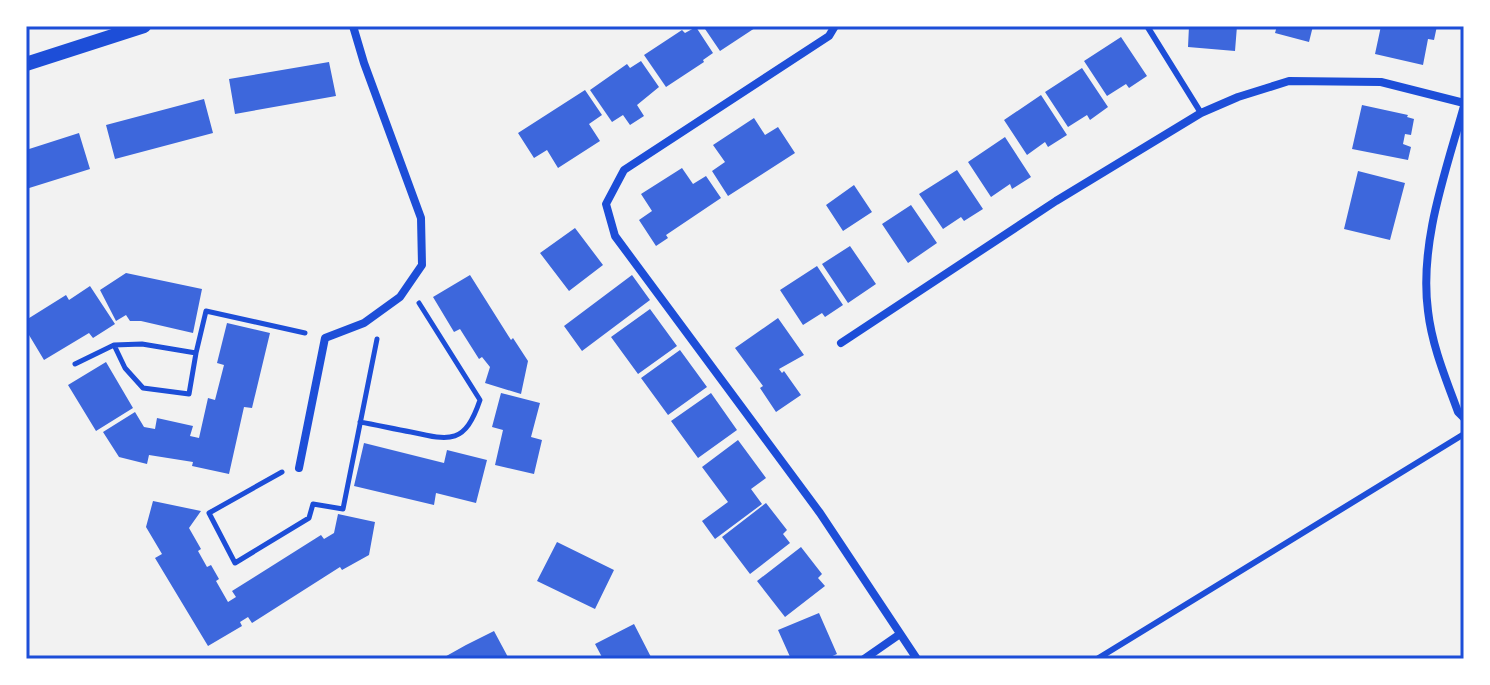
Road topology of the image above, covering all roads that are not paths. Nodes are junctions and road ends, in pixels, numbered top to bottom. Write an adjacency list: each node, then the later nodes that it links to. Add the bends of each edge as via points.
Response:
1 (144, 26): 5 (street)
2 (353, 26): 11 (street, via 421,218 422,265 400,297 364,323 325,338)
3 (835, 26): 12 (street, via 829,36 624,170 606,204 615,236 820,513)
4 (1147, 26): 7 (lane)
5 (26, 64)
6 (1464, 105): 7 (street, via 1381,82 1289,81); 9 (street, via 1436,210 1427,269 1428,311 1438,358)
7 (1201, 113): 8 (street)
8 (841, 343)
9 (1464, 418)
10 (1464, 434): 15 (lane)
11 (300, 465)
12 (900, 634): 13 (street); 14 (street)
13 (864, 659)
14 (917, 659)
15 (1097, 659)

